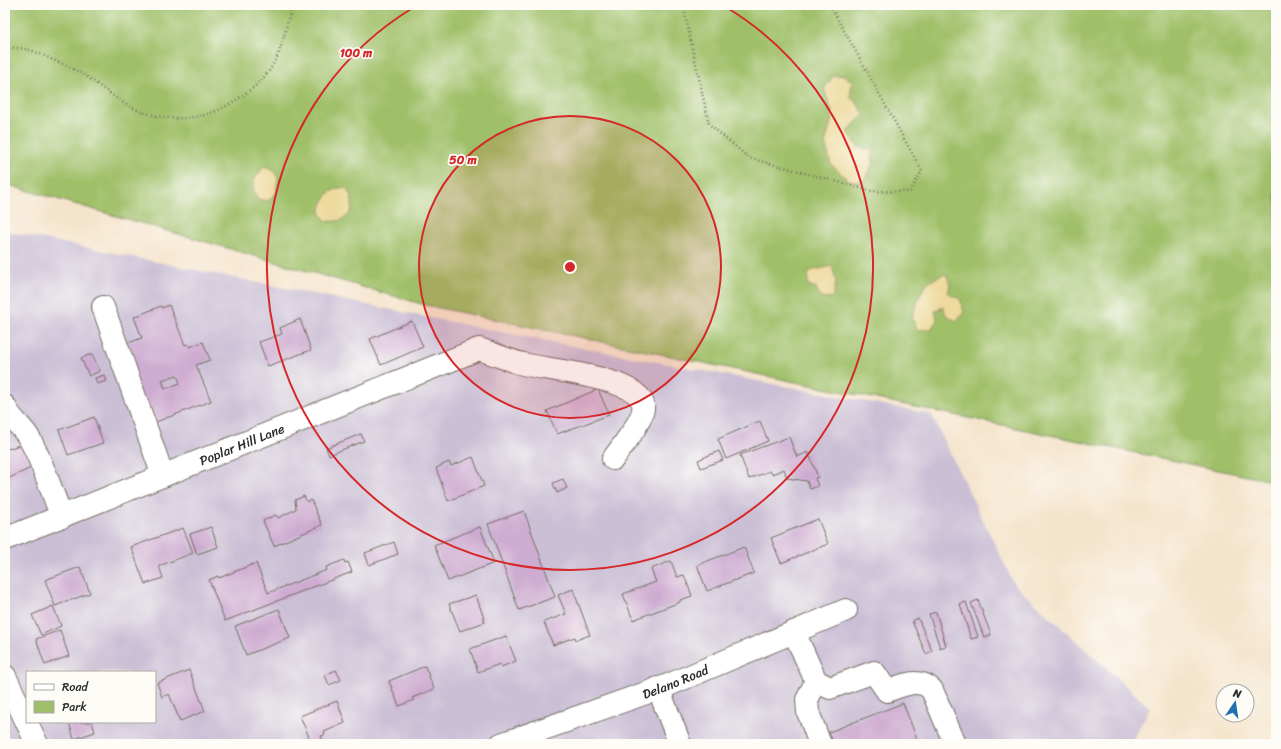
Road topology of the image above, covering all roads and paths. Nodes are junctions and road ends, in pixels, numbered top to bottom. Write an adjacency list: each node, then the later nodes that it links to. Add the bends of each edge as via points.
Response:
1 (292, 5): 4 (path, via 276,60 259,84 222,108 205,116 188,119 154,115 136,109 80,73 40,53 23,48)
2 (683, 5): 3 (path, via 709,124 750,158 872,191 910,192 922,171)
3 (830, 5)
4 (5, 49)
5 (103, 307): 8 (street)
6 (5, 406): 9 (street, via 13,421 28,437)
7 (612, 459): 8 (street, Poplar Hill Lane, via 643,412 640,397 621,385 585,375 523,364 479,349)
8 (163, 476): 9 (street, Poplar Hill Lane)
9 (62, 517): 10 (street, Poplar Hill Lane)
10 (5, 539)
11 (846, 610): 12 (street, Delano Road)
12 (794, 632): 14 (street); 15 (street, Delano Road)
13 (5, 676): 16 (street)
14 (816, 681): 21 (street, via 807,700 808,712); 22 (street, via 830,688 874,672 887,691 918,682 927,684)
15 (658, 688): 19 (street, Delano Road); 20 (street)
16 (26, 721)
17 (27, 723): 18 (street)
18 (37, 744)
19 (501, 744)
20 (680, 744)
21 (820, 744)
22 (955, 744)

